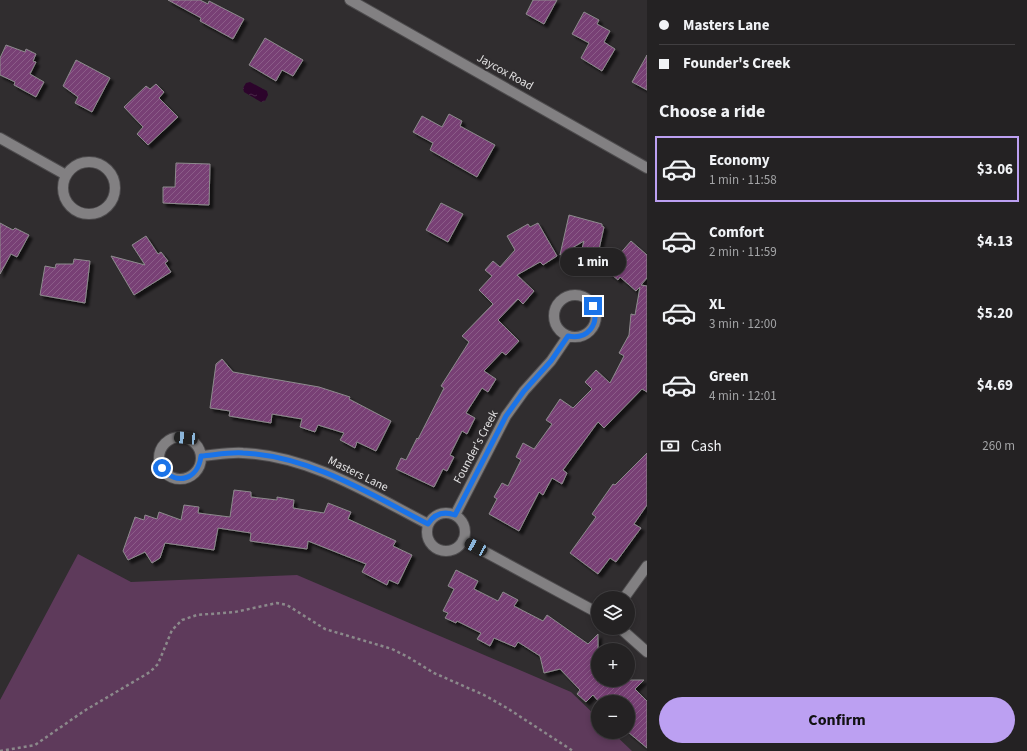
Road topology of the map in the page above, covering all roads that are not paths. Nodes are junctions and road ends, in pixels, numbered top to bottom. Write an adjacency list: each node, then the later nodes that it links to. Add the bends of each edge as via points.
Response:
1 (350, 0): 3 (street, Jaycox Road)
2 (0, 138): 4 (street)
3 (647, 168)
4 (66, 175): 4 (street, via 63,194 74,210 83,214 102,211 114,197 113,178 100,164 81,163)
5 (568, 336): 5 (street, via 582,336 596,320 593,306 582,296 568,296 556,306 556,327); 7 (street, Founder's Creek, via 506,416)
6 (201, 456): 6 (street, via 193,442 178,437 164,445 159,460 167,474 182,479 196,471); 8 (street, Masters Lane, via 243,453 311,467)
7 (455, 515): 8 (street, via 443,513); 9 (street, via 465,529)
8 (428, 524): 9 (street, via 427,537 435,548 441,551 454,550)
9 (463, 540): 12 (street)
10 (647, 566): 11 (street)
11 (629, 591)
12 (591, 609)
13 (628, 635): 14 (street)
14 (647, 652)

